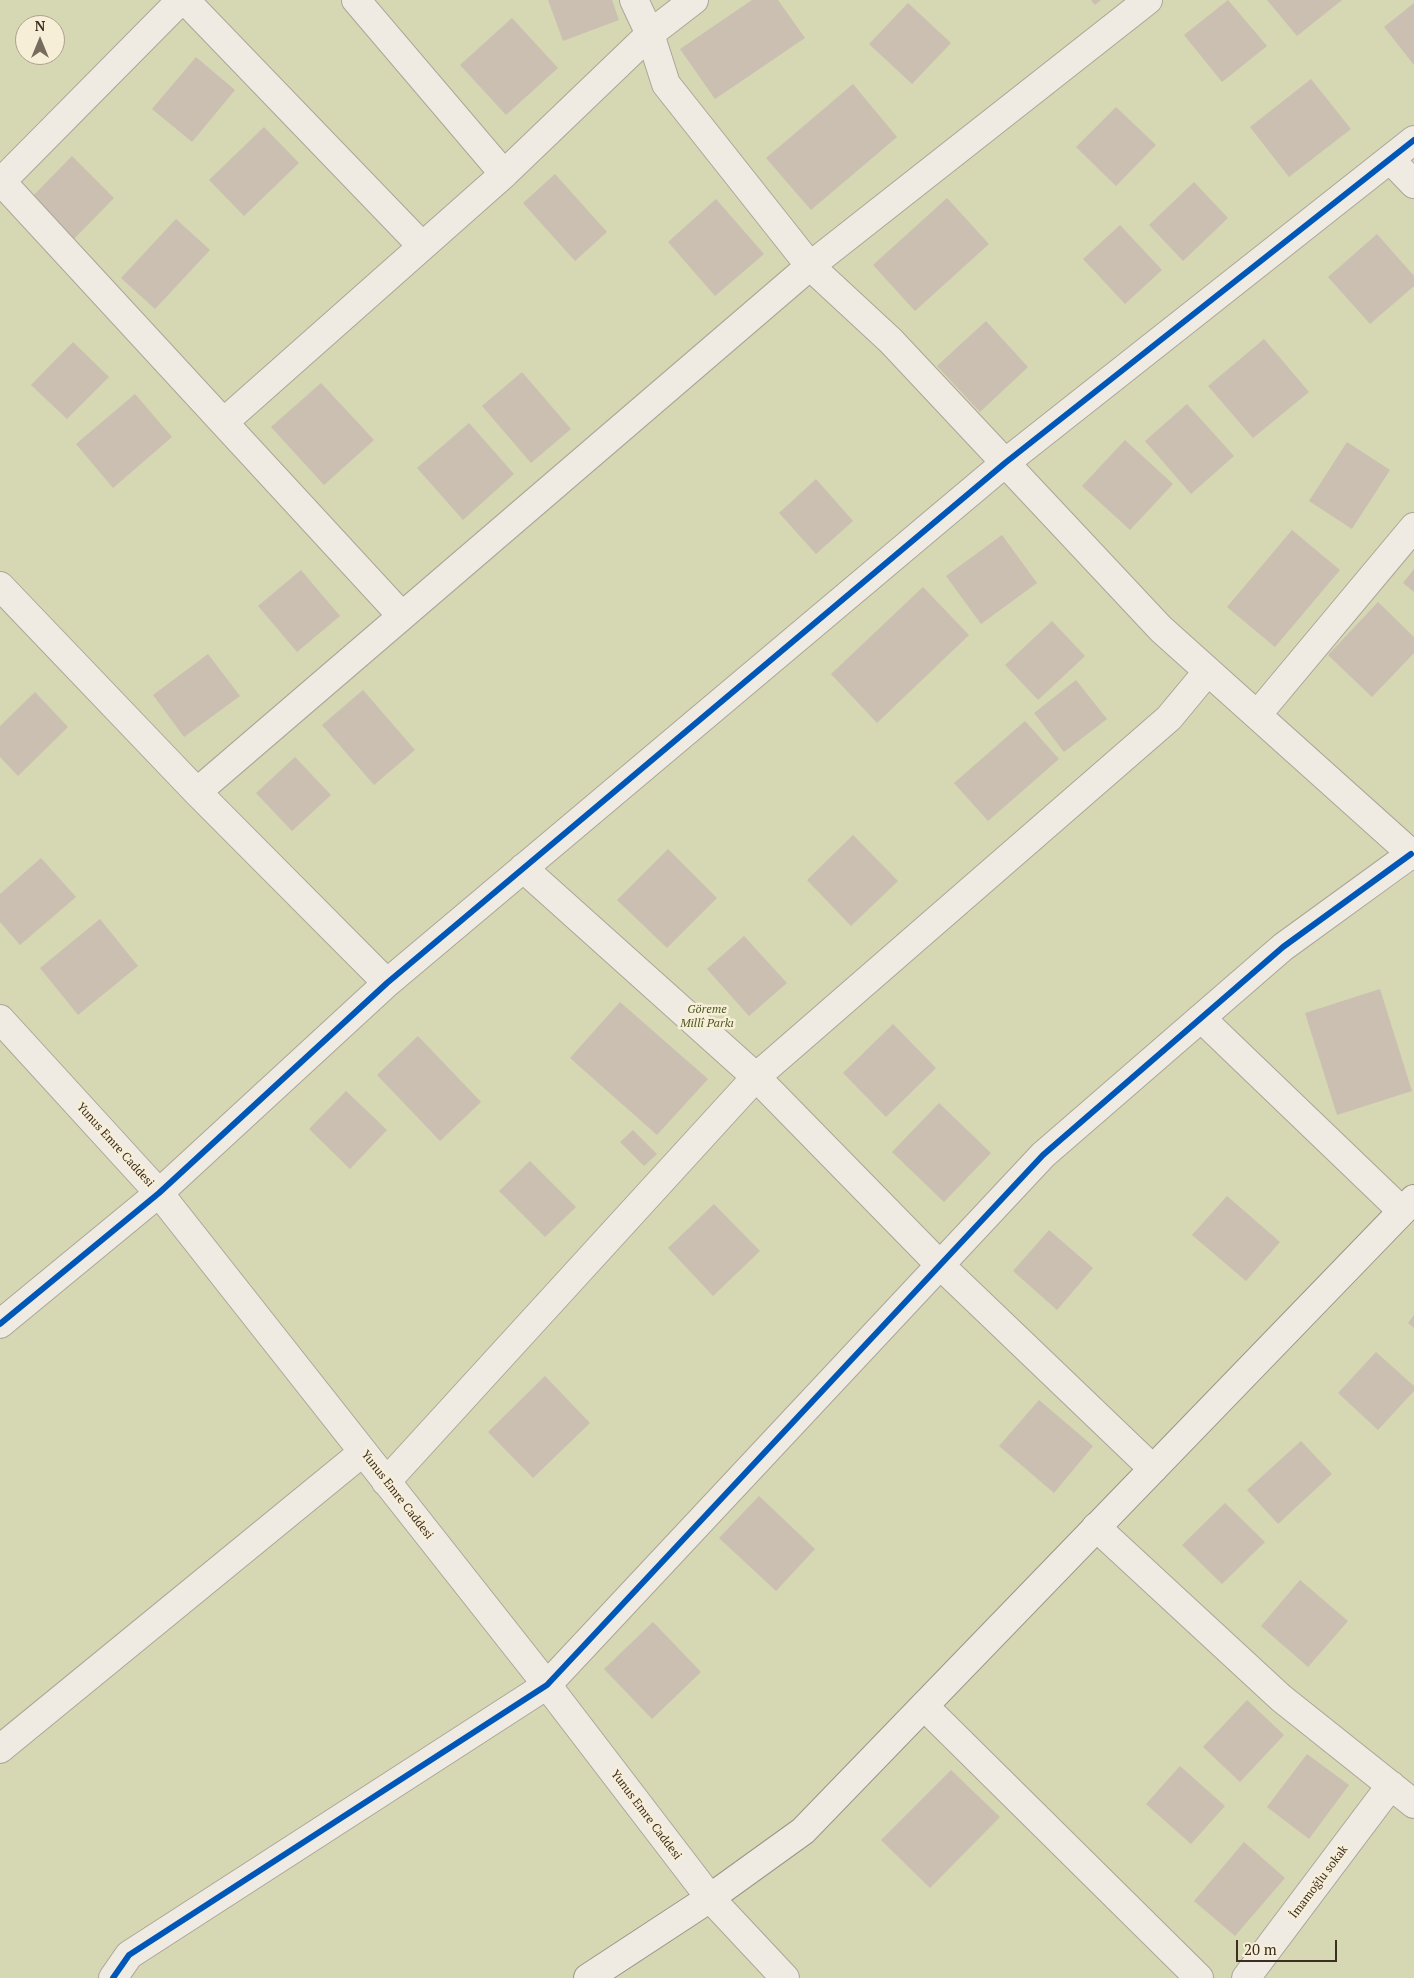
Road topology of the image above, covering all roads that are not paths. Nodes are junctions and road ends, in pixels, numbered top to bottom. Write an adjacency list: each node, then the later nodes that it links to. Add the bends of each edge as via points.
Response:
1 (183, 0): 10 (street); 12 (street)
2 (356, 0): 9 (street)
3 (634, 0): 6 (street)
4 (694, 0): 6 (street)
5 (1148, 0): 13 (street)
6 (650, 34): 9 (street); 13 (street, via 666,84)
7 (1414, 140): 8 (street)
8 (1390, 159): 11 (street); 15 (street)
9 (504, 174): 12 (street)
10 (0, 181): 14 (street)
11 (1414, 184)
12 (422, 246): 14 (street)
13 (810, 266): 15 (street, via 891,341); 18 (street)
14 (224, 422): 18 (street)
15 (1005, 463): 19 (street, via 1161,629); 23 (street)
16 (1414, 527): 20 (street)
17 (0, 586): 21 (street)
18 (402, 616): 21 (street)
19 (1208, 670): 20 (street); 27 (street, via 1169,718)
20 (1257, 715): 22 (street)
21 (197, 792): 24 (street)
22 (1413, 855): 25 (street, via 1283,947)
23 (523, 868): 24 (street); 27 (street)
24 (387, 983): 28 (street)
25 (1201, 1018): 29 (street); 30 (street, via 1042,1155)
26 (0, 1019): 28 (street, Yunus Emre Caddesi)
27 (756, 1077): 30 (street); 34 (street)
28 (159, 1193): 31 (street); 32 (street, Yunus Emre Caddesi)
29 (1408, 1205): 33 (street)
30 (940, 1265): 33 (street); 36 (street)
31 (0, 1324)
32 (363, 1452): 34 (street, Yunus Emre Caddesi); 38 (street)
33 (1153, 1469): 35 (street)
34 (386, 1482): 36 (street, Yunus Emre Caddesi)
35 (1096, 1527): 37 (street); 39 (street, via 1282,1698)
36 (547, 1685): 41 (street, Yunus Emre Caddesi); 42 (street, via 129,1955)
37 (924, 1706): 41 (street, via 803,1831); 45 (street)
38 (0, 1749)
39 (1391, 1785): 40 (street); 46 (street, İmamoğlu sokak)
40 (1414, 1804)
41 (710, 1898): 43 (street); 44 (street, Yunus Emre Caddesi)
42 (113, 1978)
43 (588, 1978)
44 (786, 1978)
45 (1199, 1978)
46 (1246, 1978)

